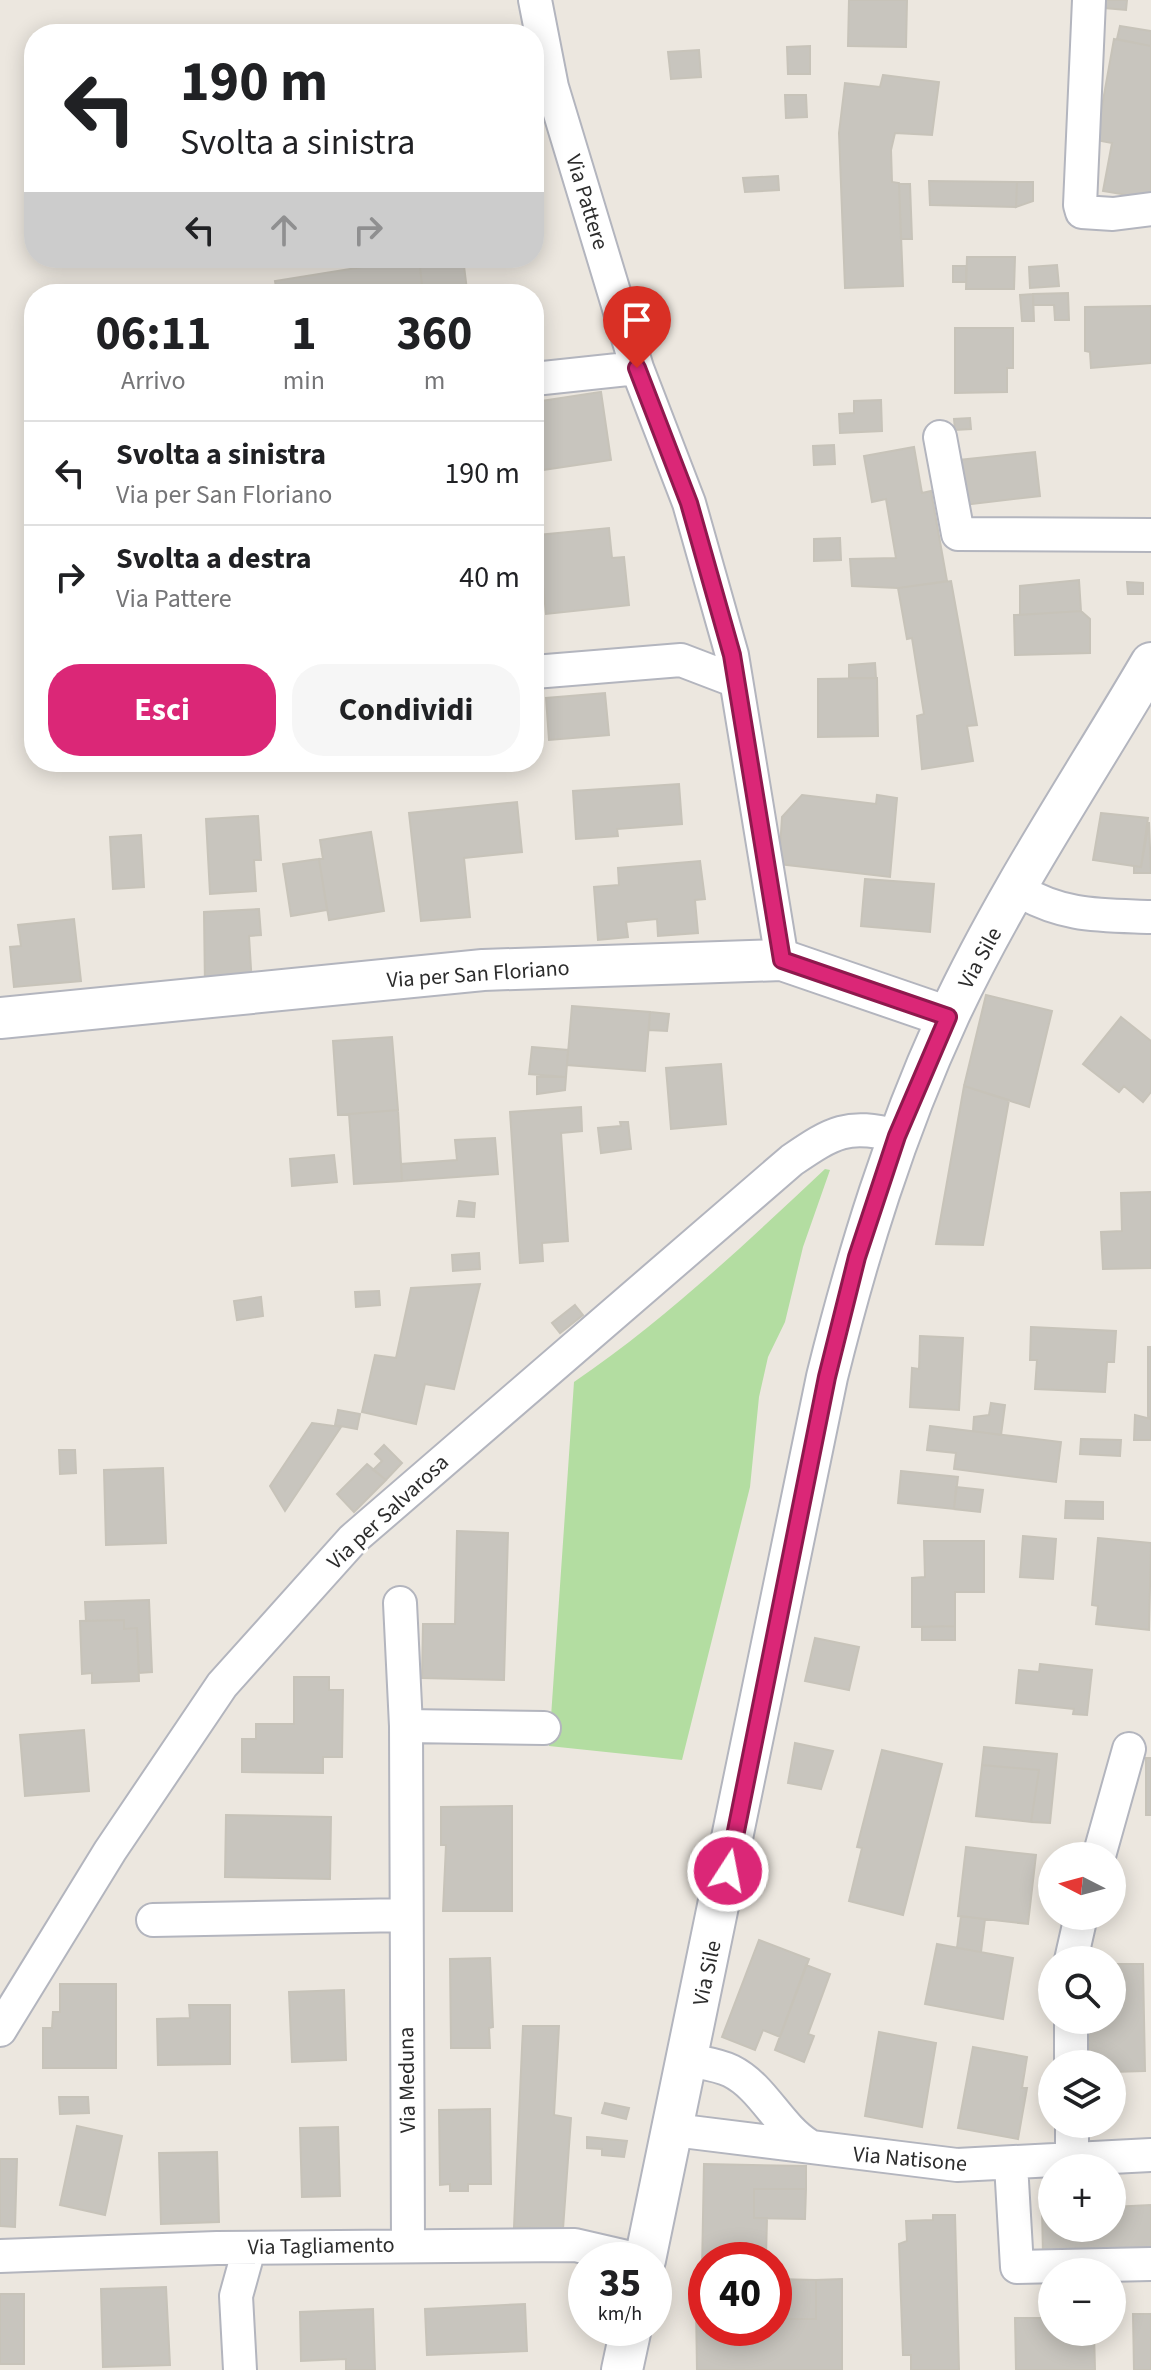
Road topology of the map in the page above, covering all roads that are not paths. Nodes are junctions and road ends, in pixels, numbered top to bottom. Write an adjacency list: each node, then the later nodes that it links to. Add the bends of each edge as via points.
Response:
1 (535, 0): 3 (street, Via Pattere)
2 (1089, 0): 5 (street, via 1082,212)
3 (539, 24)
4 (544, 50): 6 (street, Via Pattere)
5 (1151, 209)
6 (637, 368): 7 (street); 12 (street, Via Pattere, via 689,503)
7 (544, 378)
8 (940, 437): 9 (street, via 958,534)
9 (1151, 535)
10 (1151, 663): 13 (street, Via Sile)
11 (544, 671): 12 (street, via 681,660)
12 (736, 681): 15 (street, Via Pattere)
13 (1018, 890): 14 (street, via 1070,913); 16 (street, Via Sile)
14 (1151, 917)
15 (782, 960): 16 (street, Via per San Floriano); 17 (street, Via per San Floriano, via 483,970)
16 (948, 1017): 18 (street, Via Sile)
17 (0, 1018)
18 (897, 1136): 26 (street, Via per Salvarosa, via 865,1128 827,1136 792,1160 353,1539 222,1685 110,1851); 27 (street, Via Sile, via 857,1257 827,1377)
19 (400, 1603): 20 (street, Via Meduna)
20 (406, 1726): 21 (street); 24 (street, Via Meduna)
21 (544, 1728)
22 (1129, 1749): 23 (street)
23 (1103, 1842)
24 (405, 1915): 25 (street); 35 (street, Via Meduna)
25 (153, 1920)
26 (0, 2030)
27 (689, 2060): 28 (street, Via Sile); 29 (street, via 736,2074 783,2126)
28 (674, 2130): 29 (street, Via Natisone); 34 (street, Via Sile)
29 (811, 2147): 33 (street, Via Natisone, via 935,2164)
30 (1151, 2155): 31 (street, Via Natisone)
31 (1126, 2157)
32 (1038, 2163): 33 (street, Via Natisone)
33 (1011, 2164): 39 (street, via 1017,2267)
34 (646, 2242)
35 (408, 2244): 36 (street, Via Tagliamento); 37 (street, Via Tagliamento)
36 (568, 2245)
37 (249, 2249): 38 (street, Via Tagliamento); 41 (street, via 236,2296)
38 (0, 2256)
39 (1151, 2264)
40 (627, 2346): 42 (street)
41 (240, 2370)
42 (622, 2370)

